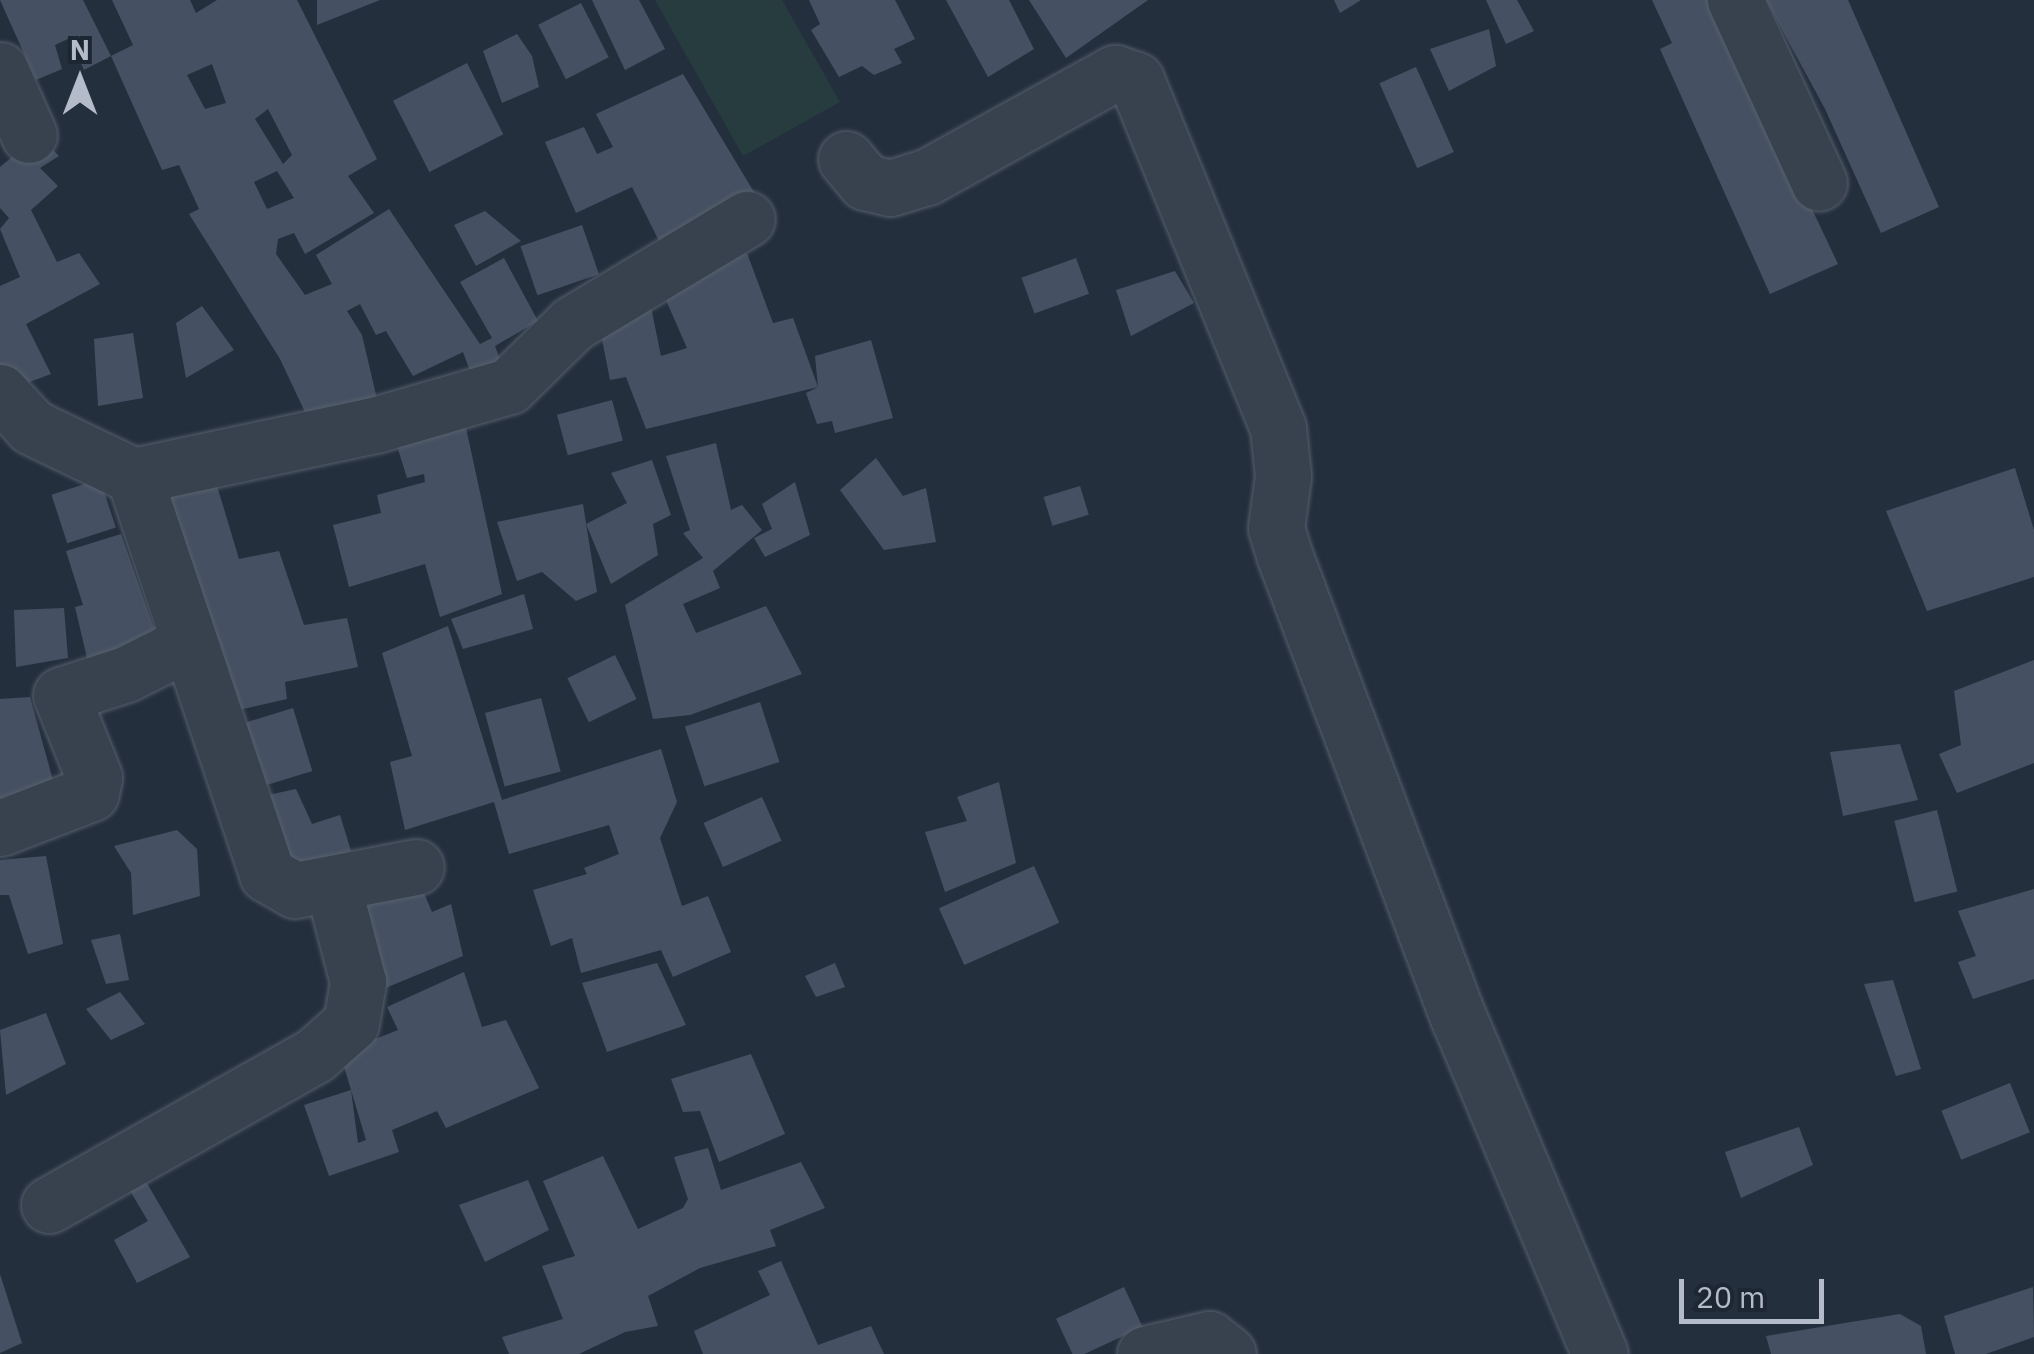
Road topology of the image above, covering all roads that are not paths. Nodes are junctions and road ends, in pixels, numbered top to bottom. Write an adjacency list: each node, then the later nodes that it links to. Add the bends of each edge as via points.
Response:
1 (1735, 0): 5 (street)
2 (0, 70): 3 (street)
3 (29, 134)
4 (846, 159): 16 (street, via 865,182 890,188 927,177 1115,73 1136,80 1278,428 1283,476 1276,528 1285,557 1459,1019)
5 (1819, 183)
6 (747, 219): 8 (street, via 572,324 509,386 378,424)
7 (0, 392): 8 (street, via 32,427)
8 (134, 476): 9 (street)
9 (186, 644): 10 (street, via 126,674 61,694 94,777 91,793); 12 (street, via 267,874 295,890)
10 (0, 828)
11 (416, 867): 12 (street)
12 (333, 886): 13 (street, via 358,982 351,1023 315,1055)
13 (49, 1206)
14 (1145, 1354): 15 (street, via 1208,1339)
15 (1228, 1354)
16 (1600, 1354)

